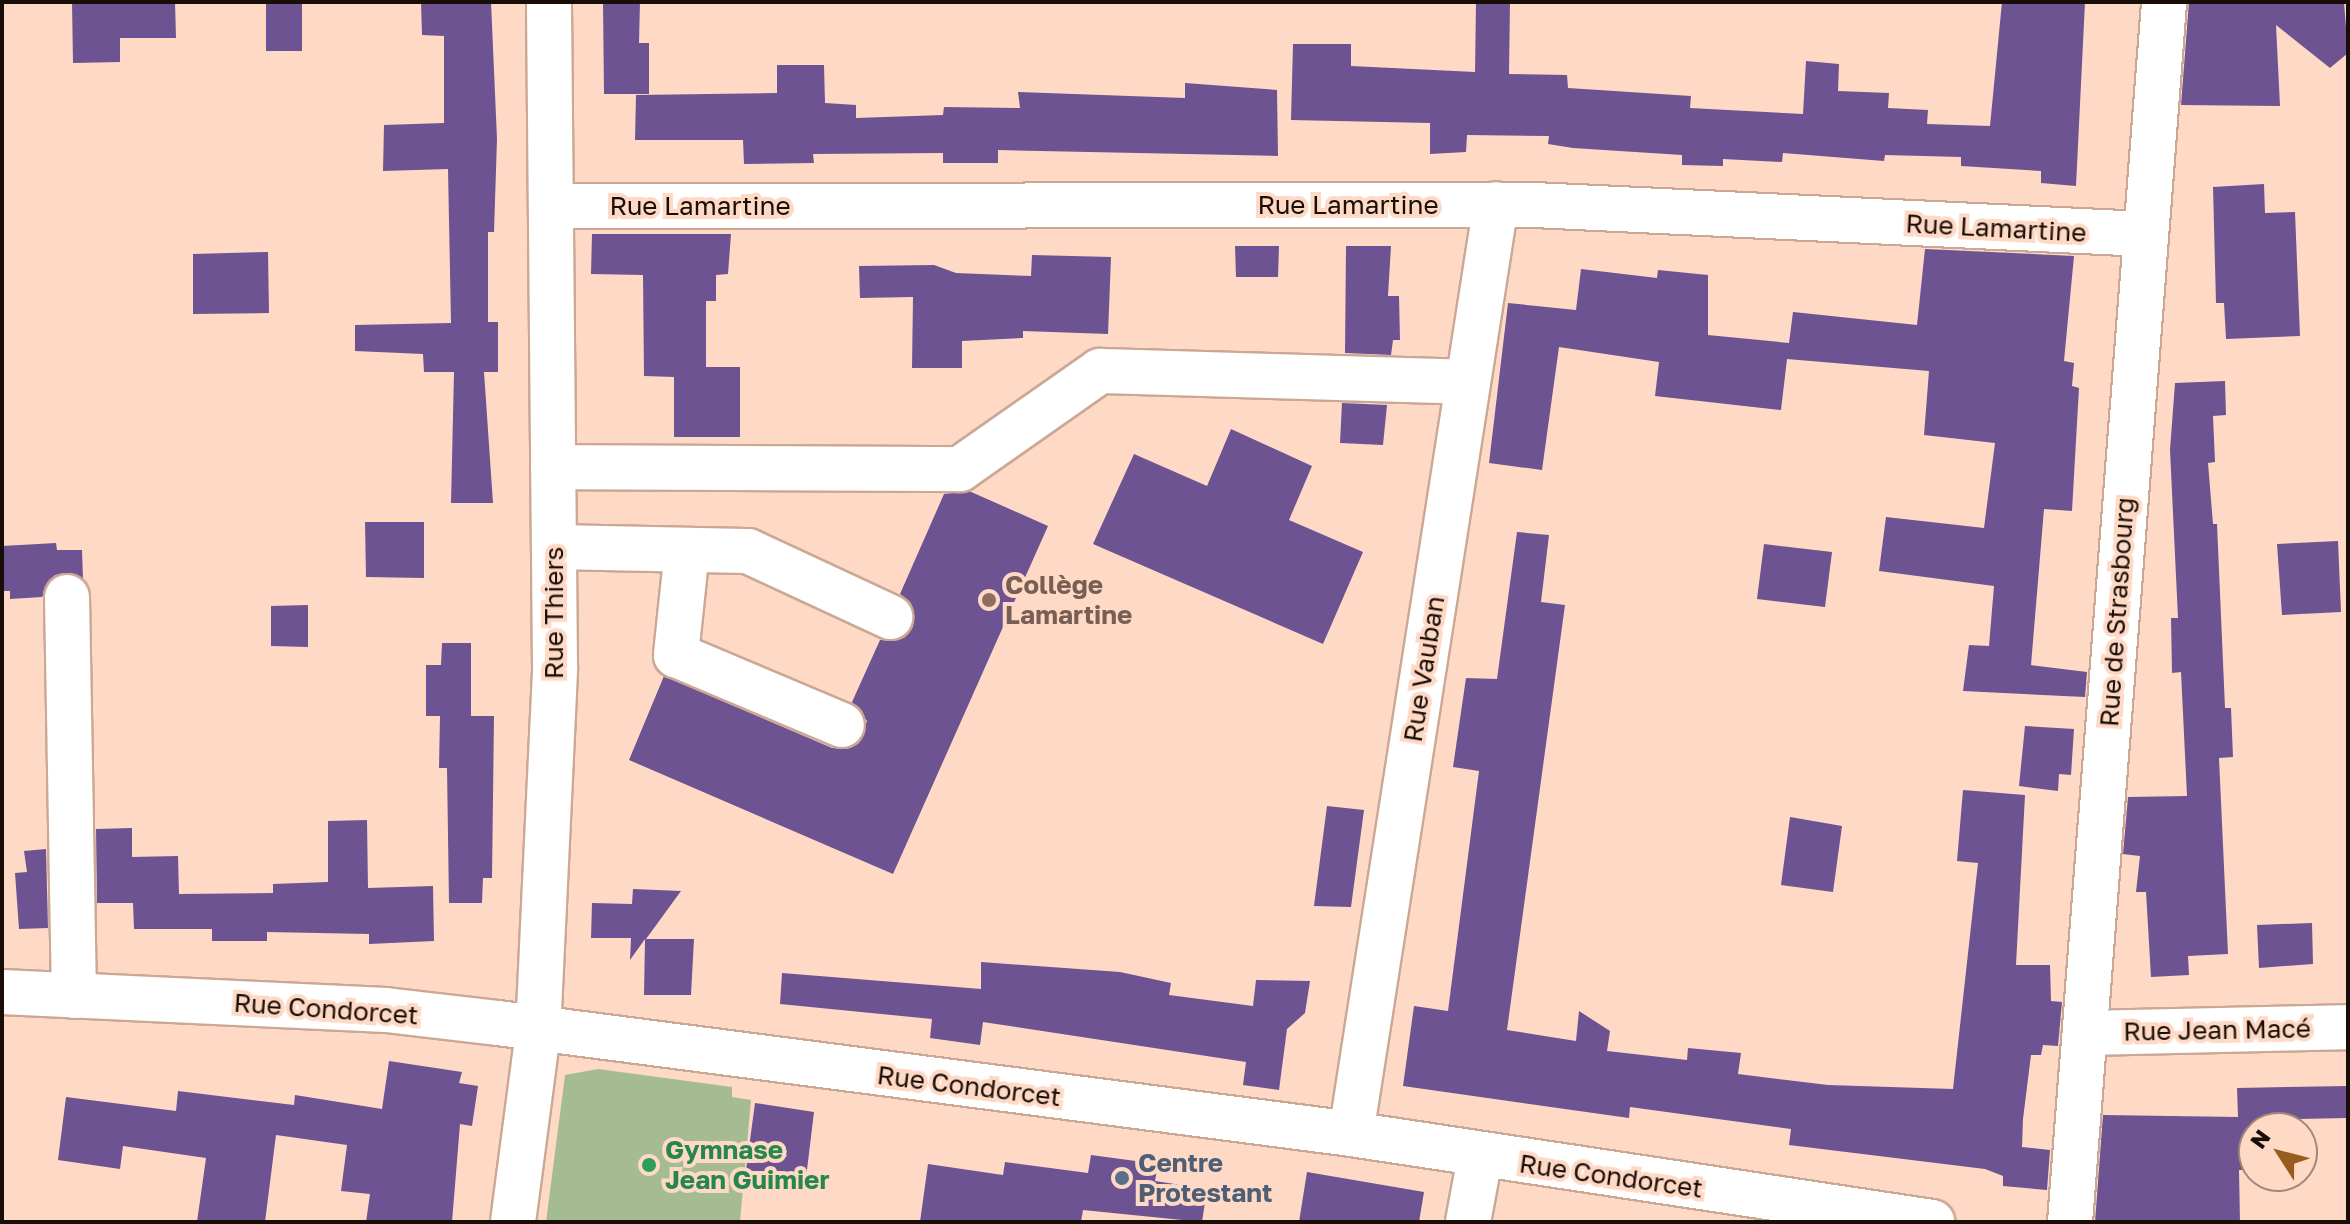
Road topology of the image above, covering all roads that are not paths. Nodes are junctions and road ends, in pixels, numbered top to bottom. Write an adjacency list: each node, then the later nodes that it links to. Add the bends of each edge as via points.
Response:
1 (549, 2): 4 (street, Rue Thiers)
2 (2164, 2): 5 (street, Rue de Strasbourg)
3 (1496, 204): 4 (street, Rue Lamartine); 5 (street, Rue Lamartine); 6 (street, Rue Vauban)
4 (551, 206): 7 (street, Rue Thiers)
5 (2145, 234): 17 (street, Rue de Strasbourg)
6 (1468, 382): 7 (street, via 1100,371 960,469); 18 (street, Rue Vauban)
7 (553, 467): 8 (street, Rue Thiers)
8 (554, 547): 9 (street); 16 (street, Rue Thiers, via 555,667)
9 (687, 550): 11 (street, via 748,551); 12 (street, via 676,655)
10 (67, 597): 14 (street)
11 (890, 617)
12 (842, 725)
13 (2, 992): 14 (street, Rue Condorcet)
14 (74, 996): 16 (street, Rue Condorcet, via 386,1010)
15 (2348, 1027): 17 (street, Rue Jean Macé)
16 (538, 1032): 18 (street, Rue Condorcet); 20 (street, Rue Thiers)
17 (2086, 1033): 23 (street, Rue de Strasbourg)
18 (1351, 1134): 19 (street, Rue Condorcet)
19 (1480, 1157): 21 (street); 22 (street, Rue Condorcet)
20 (513, 1222)
21 (1468, 1222)
22 (1932, 1222)
23 (2070, 1222)

